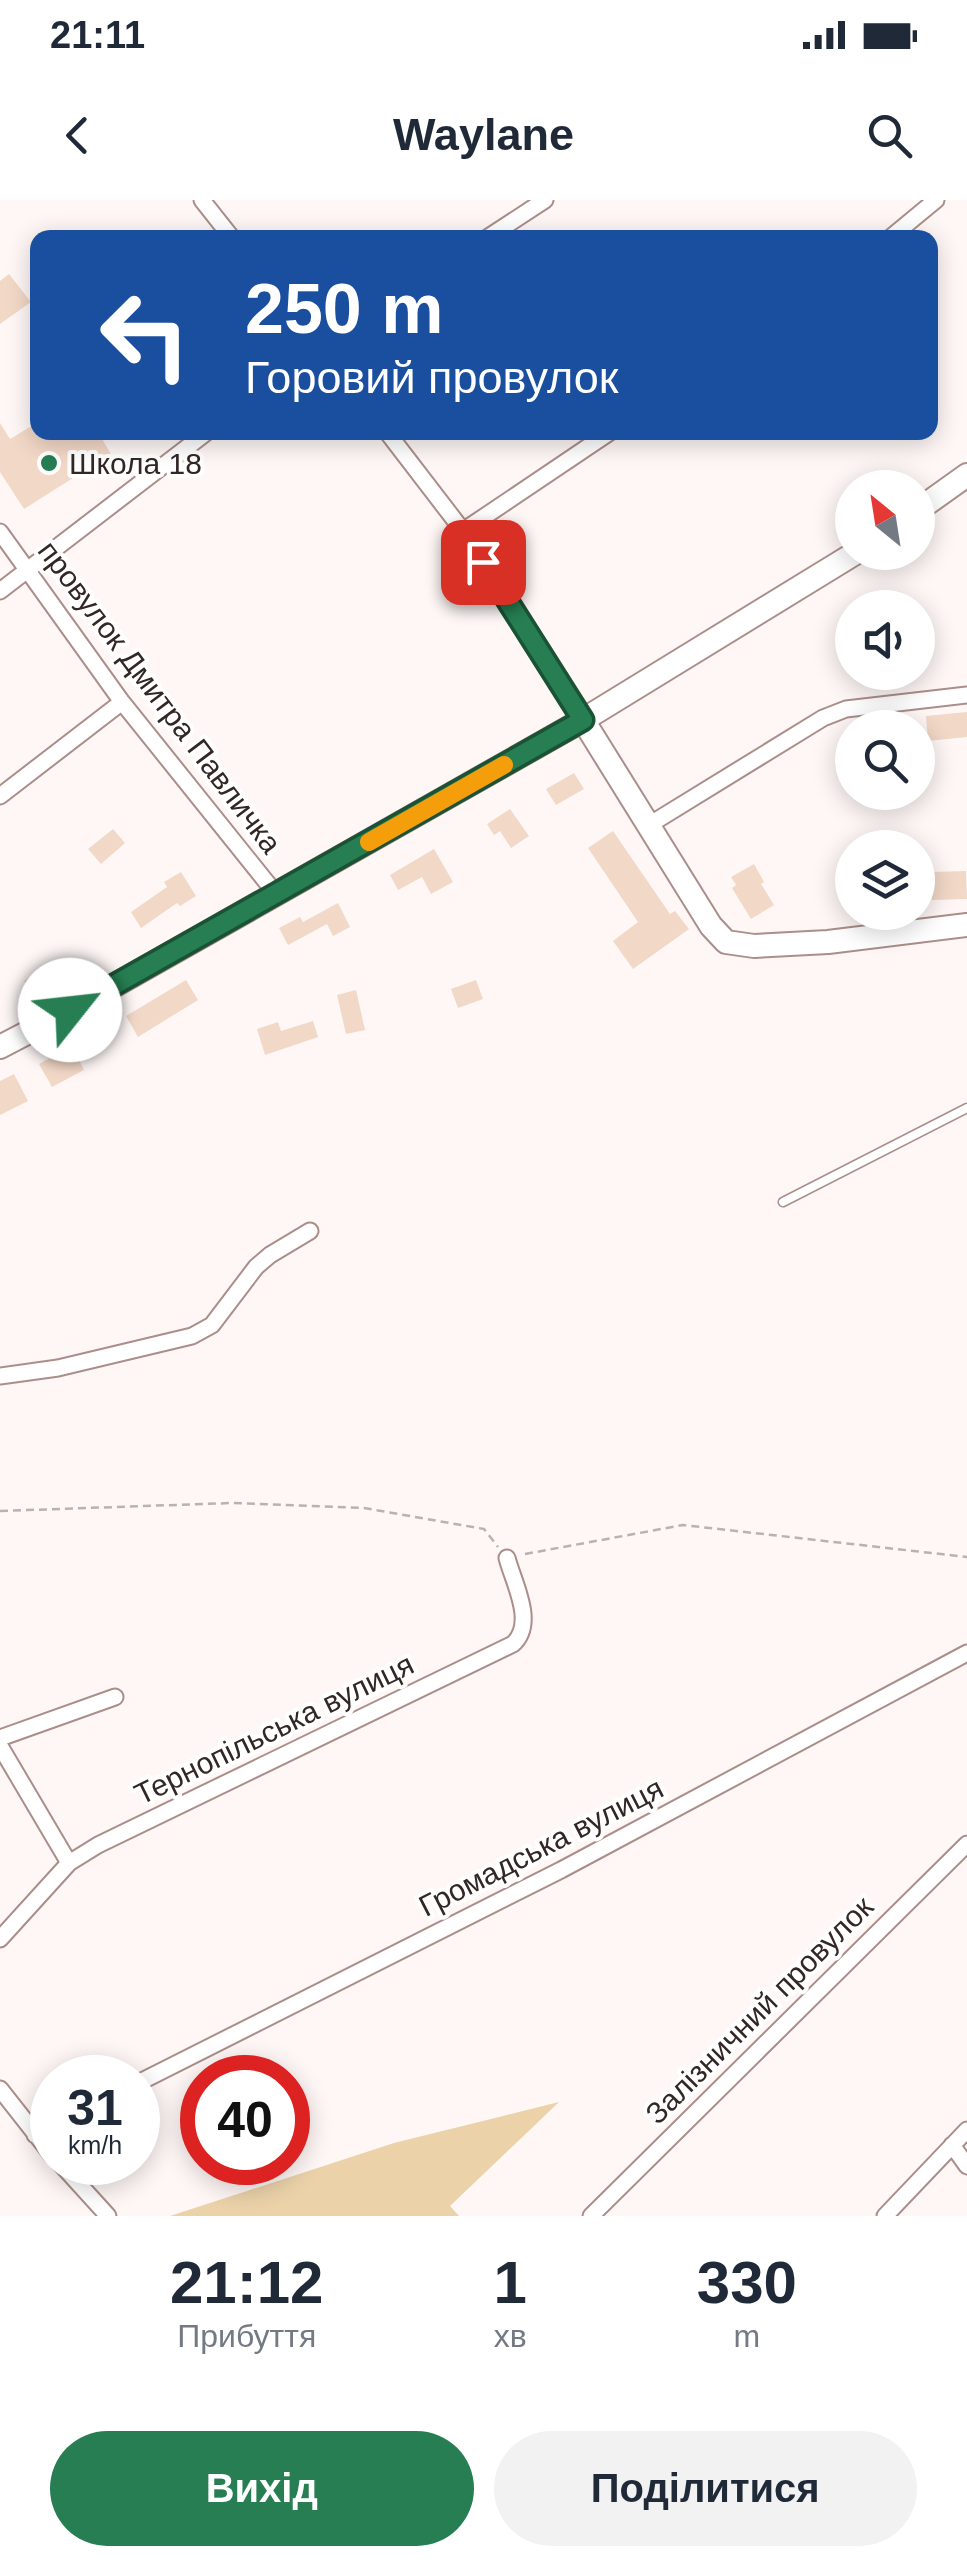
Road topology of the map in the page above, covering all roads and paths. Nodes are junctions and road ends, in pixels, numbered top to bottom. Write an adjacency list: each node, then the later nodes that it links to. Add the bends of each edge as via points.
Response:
1 (202, 200): 4 (street)
2 (546, 200): 5 (street)
3 (936, 200): 6 (street)
4 (226, 230)
5 (499, 230)
6 (900, 230)
7 (196, 440): 15 (street)
8 (393, 440): 12 (street)
9 (598, 440): 12 (street)
10 (967, 475): 11 (street)
11 (935, 498)
12 (463, 530): 19 (street)
13 (0, 532): 15 (street, провулок Дмитра Павличка)
14 (835, 565): 19 (street)
15 (28, 570): 16 (street); 18 (street, провулок Дмитра Павличка)
16 (0, 591)
17 (967, 695): 21 (street, via 846,709 823,718)
18 (122, 702): 20 (street); 22 (street, провулок Дмитра Павличка)
19 (583, 720): 21 (street); 22 (street)
20 (0, 796)
21 (649, 826): 23 (street, via 726,942 828,942)
22 (276, 894): 24 (street)
23 (967, 925)
24 (0, 1047)
25 (967, 1108): 26 (lane)
26 (783, 1202)
27 (310, 1231): 28 (street, via 270,1255 212,1326 192,1336)
28 (0, 1376)
29 (0, 1511): 31 (path, via 232,1503 364,1508 484,1529)
30 (967, 1557): 31 (path, via 683,1525)
31 (507, 1558): 37 (street, Тернопільська вулиця, via 524,1618 521,1637 512,1644)
32 (967, 1653): 39 (street, Громадська вулиця, via 561,1870)
33 (115, 1697): 34 (street)
34 (0, 1738)
35 (0, 1746): 37 (street)
36 (967, 1844): 47 (street, Залізничний провулок)
37 (69, 1863): 38 (street, Тернопільська вулиця)
38 (0, 1938)
39 (160, 2072)
40 (0, 2089): 41 (street)
41 (30, 2130)
42 (967, 2130): 43 (street)
43 (952, 2145): 44 (street); 48 (street)
44 (967, 2166)
45 (80, 2185): 46 (street)
46 (108, 2216)
47 (590, 2216)
48 (885, 2216)

